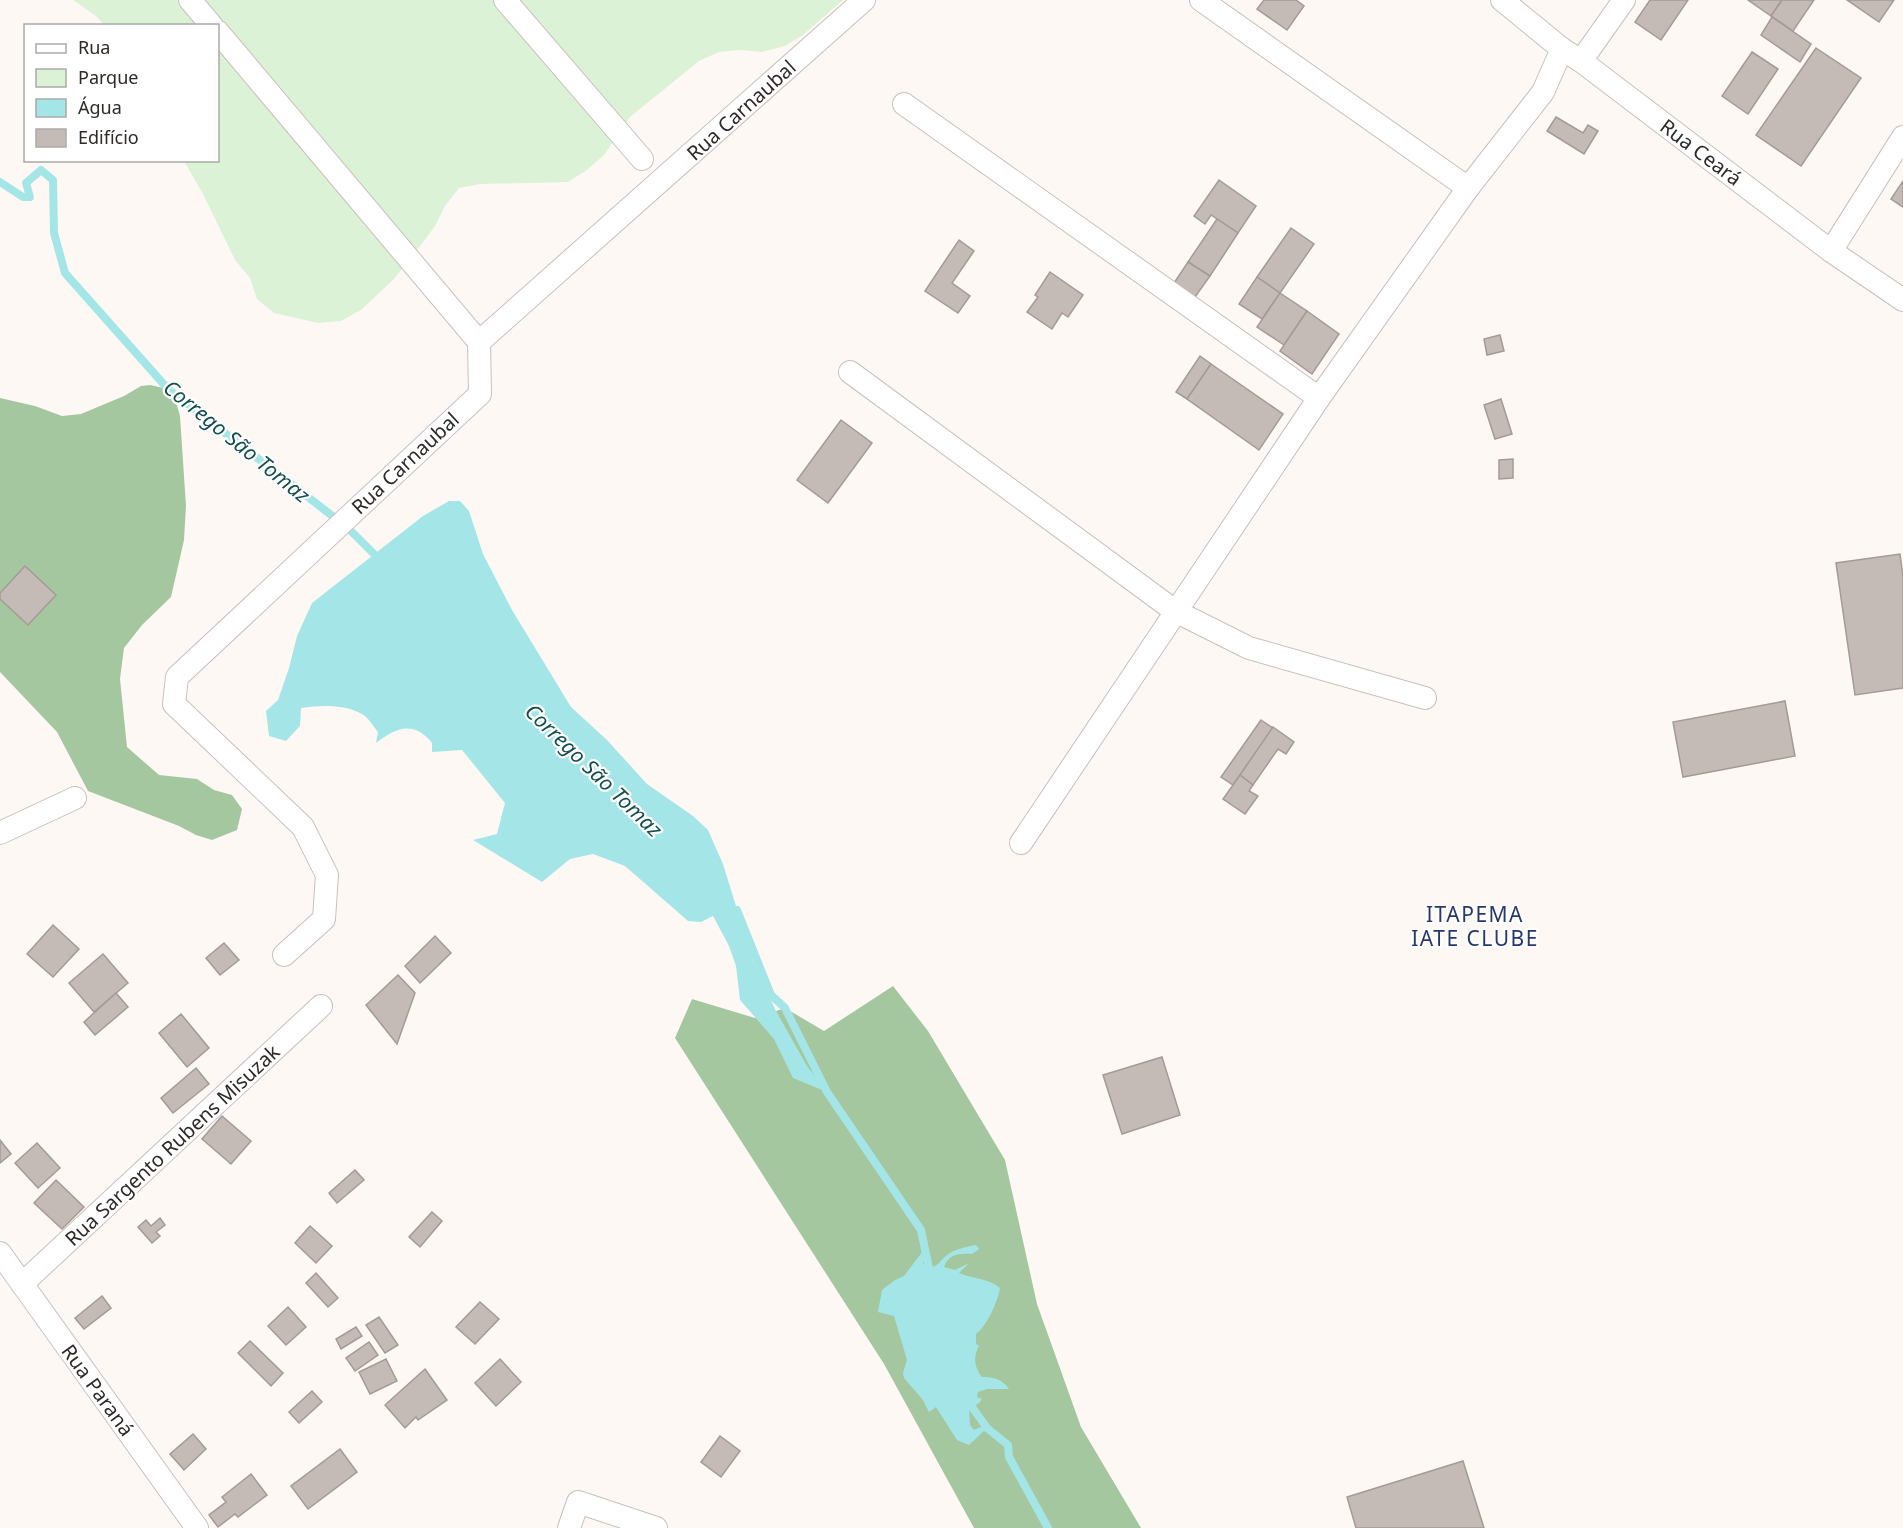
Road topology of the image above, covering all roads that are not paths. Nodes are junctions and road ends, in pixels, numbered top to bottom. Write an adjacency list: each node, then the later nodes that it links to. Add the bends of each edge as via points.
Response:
1 (190, 0): 7 (street)
2 (505, 0): 13 (street)
3 (864, 0): 17 (street, Rua Carnaubal)
4 (1201, 0): 14 (street)
5 (1502, 0): 9 (street, Rua Ceará)
6 (1624, 0): 10 (street)
7 (210, 24)
8 (219, 33): 17 (street)
9 (1562, 49): 10 (street, Rua Ceará); 14 (street, via 1543,92)
10 (1581, 61): 15 (street, Rua Ceará)
11 (904, 104): 19 (street)
12 (1903, 137): 15 (street)
13 (642, 159)
14 (1468, 188): 19 (street)
15 (1831, 251): 16 (street, Rua Ceará)
16 (1903, 300)
17 (479, 342): 25 (street, Rua Carnaubal, via 480,394 177,676 174,704 303,827 327,874 324,919)
18 (850, 372): 20 (street)
19 (1319, 398): 20 (street)
20 (1175, 611): 21 (street, via 1249,648); 24 (street)
21 (1425, 698)
22 (75, 798): 23 (street)
23 (0, 833)
24 (1021, 843)
25 (284, 955)
26 (321, 1006): 28 (street, Rua Sargento Rubens Misuzak)
27 (0, 1253): 28 (street, Rua Paraná)
28 (22, 1284): 29 (street, Rua Paraná)
29 (197, 1528)
30 (569, 1528): 31 (street, via 578,1502)
31 (656, 1528)

